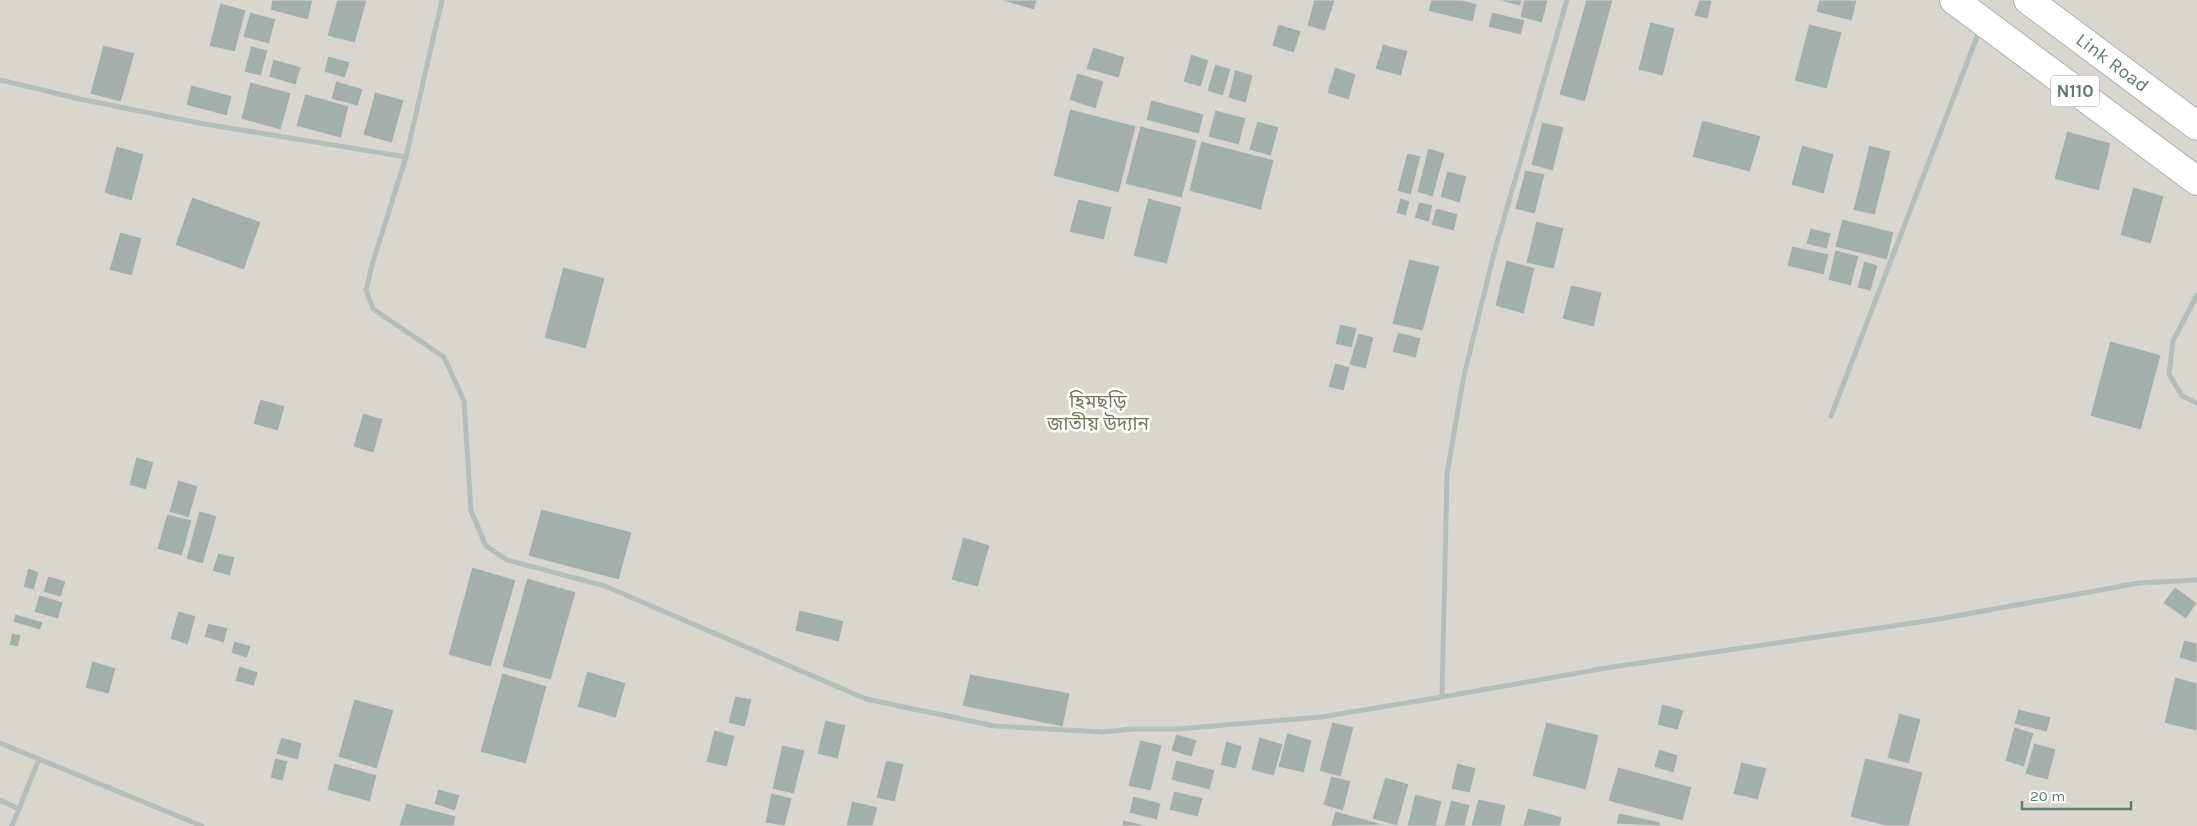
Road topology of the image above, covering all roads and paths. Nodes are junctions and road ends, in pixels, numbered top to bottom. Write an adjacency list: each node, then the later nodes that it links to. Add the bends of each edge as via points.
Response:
1 (442, 0): 8 (street)
2 (1567, 0): 14 (street, via 1494,253 1463,380 1448,474)
3 (1954, 0): 5 (highway, N110)
4 (2033, 2): 7 (highway, Link Road / N110)
5 (1982, 22): 9 (highway, N110); 12 (street)
6 (0, 80): 8 (street, via 199,123)
7 (2197, 126)
8 (406, 157): 14 (street, via 366,290 373,309 444,357 464,401 471,511 486,546 507,560 605,586 866,699 995,726 1103,732 1178,729 1321,717)
9 (2197, 181)
10 (2197, 295): 11 (street, via 2173,341 2169,374 2182,396)
11 (2197, 403)
12 (1831, 416)
13 (2197, 580): 14 (street, via 2139,583 1933,620 1612,667)
14 (1442, 697)
15 (0, 743): 16 (street)
16 (39, 759): 18 (street); 20 (street)
17 (0, 800): 18 (street)
18 (19, 808): 19 (street)
19 (12, 826)
20 (202, 826)

